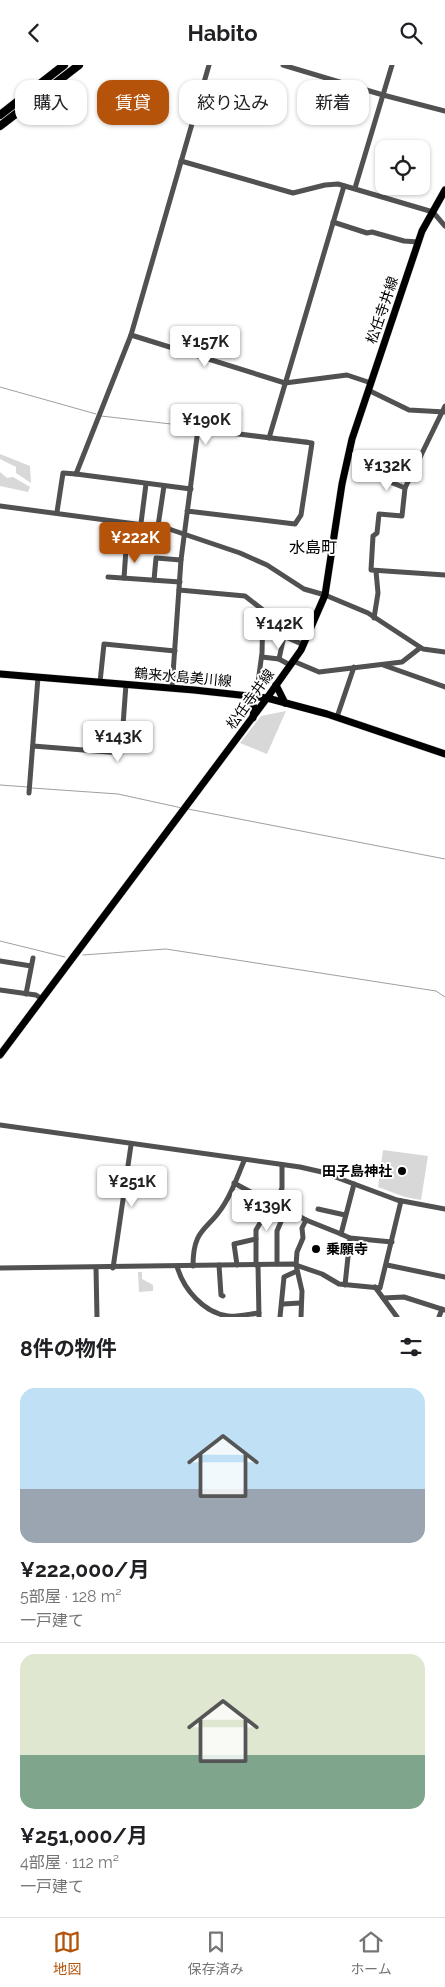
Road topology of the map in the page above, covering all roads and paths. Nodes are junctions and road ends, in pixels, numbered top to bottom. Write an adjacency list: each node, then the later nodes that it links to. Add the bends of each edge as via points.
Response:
1 (64, 65): 8 (highway)
2 (79, 65): 9 (highway)
3 (209, 65): 10 (street)
4 (282, 65): 6 (street)
5 (392, 65): 6 (street)
6 (383, 95): 7 (street); 12 (street)
7 (445, 111)
8 (0, 115)
9 (0, 126)
10 (182, 161): 11 (street, via 292,193 331,183); 18 (street)
11 (344, 186): 12 (street); 15 (street)
12 (355, 188): 14 (street)
13 (445, 190): 14 (main road, 松任寺井線)
14 (433, 212): 16 (street); 17 (main road, 松任寺井線)
15 (333, 221): 17 (street, via 367,233); 19 (street)
16 (445, 226)
17 (418, 243): 20 (main road, 松任寺井線)
18 (131, 335): 19 (street); 23 (street)
19 (285, 383): 20 (street, via 347,375); 22 (street)
20 (370, 386): 21 (street, via 408,410); 44 (main road, 松任寺井線, via 352,439 342,484)
21 (444, 410): 28 (street)
22 (269, 437): 27 (street, via 198,429); 30 (street, via 312,443 301,515 295,524)
23 (76, 474): 25 (street); 31 (street, via 63,473)
24 (378, 477): 28 (street)
25 (146, 484): 26 (street); 32 (street)
26 (164, 486): 27 (street); 33 (street)
27 (190, 489): 30 (street)
28 (405, 489): 37 (street, via 402,516 379,514 370,570)
29 (0, 506): 31 (street)
30 (188, 511): 34 (street)
31 (57, 513): 32 (street)
32 (140, 523): 33 (street)
33 (158, 526): 34 (street)
34 (184, 534): 36 (street); 44 (street, via 249,557 273,568 304,589)
35 (126, 549): 40 (street)
36 (181, 560): 41 (street, via 156,559); 42 (street)
37 (376, 571): 38 (street); 45 (street, via 378,593)
38 (445, 575)
39 (108, 577): 40 (street)
40 (124, 578): 41 (street)
41 (154, 580): 42 (street)
42 (180, 582): 43 (street)
43 (179, 590): 46 (street, via 245,596 263,610); 50 (street)
44 (326, 595): 45 (street); 48 (main road, 松任寺井線)
45 (374, 618): 49 (street)
46 (263, 627): 47 (street); 52 (street)
47 (284, 636): 48 (street); 53 (street)
48 (304, 645): 54 (main road, 松任寺井線)
49 (420, 648): 51 (street); 55 (street, via 402,662)
50 (175, 651): 59 (street, via 104,645); 63 (street)
51 (445, 652)
52 (262, 657): 53 (street); 65 (street)
53 (278, 659): 54 (street)
54 (291, 663): 56 (street, via 319,672); 61 (main road, 松任寺井線)
55 (380, 664): 56 (street); 62 (street)
56 (354, 667): 68 (street)
57 (0, 674): 58 (main road, 鶴来水島美川線)
58 (38, 677): 59 (main road, 鶴来水島美川線); 70 (street)
59 (100, 682): 60 (main road, 鶴来水島美川線)
60 (126, 684): 63 (main road, 鶴来水島美川線); 70 (street, via 120,753)
61 (276, 685): 66 (main road, 松任寺井線); 67 (main road)
62 (445, 687)
63 (172, 688): 64 (main road, 鶴来水島美川線)
64 (246, 696): 65 (main road, 鶴来水島美川線); 69 (main road, via 254,707)
65 (256, 697): 66 (main road, 鶴来水島美川線)
66 (267, 698): 67 (main road, 鶴来水島美川線); 69 (main road, 松任寺井線)
67 (285, 703): 68 (main road, 鶴来水島美川線)
68 (337, 717): 71 (main road, 鶴来水島美川線)
69 (252, 718): 78 (main road, 松任寺井線)
70 (33, 746): 72 (street)
71 (445, 754)
72 (30, 790)
73 (33, 958): 75 (street)
74 (0, 961): 75 (street)
75 (31, 966): 77 (street)
76 (0, 990): 77 (street)
77 (26, 994): 78 (street)
78 (42, 999): 79 (main road, 松任寺井線)
79 (0, 1055)
80 (0, 1125): 81 (street)
81 (131, 1145): 82 (street); 106 (street)
82 (244, 1161): 83 (street); 84 (street)
83 (282, 1165): 85 (street, via 322,1172); 87 (street, via 282,1188)
84 (234, 1183): 87 (street); 102 (street, via 225,1204 203,1228 193,1248)
85 (354, 1184): 86 (street); 91 (street)
86 (401, 1201): 89 (street); 96 (street)
87 (273, 1205): 90 (street); 95 (street, via 256,1230)
88 (318, 1209): 91 (street)
89 (445, 1209)
90 (292, 1212): 92 (street); 97 (street, via 289,1217 283,1217 277,1231)
91 (345, 1215): 93 (street)
92 (306, 1220): 93 (street); 107 (street)
93 (341, 1234): 94 (street)
94 (350, 1238): 96 (street); 109 (street)
95 (256, 1239): 99 (street, via 234,1244); 100 (street)
96 (392, 1243): 101 (street)
97 (277, 1264): 100 (street); 107 (street)
98 (219, 1265): 99 (street); 102 (street); 111 (street, via 221,1295)
99 (237, 1265): 100 (street)
100 (257, 1265): 116 (street)
101 (387, 1265): 108 (street); 110 (street, via 382,1285)
102 (193, 1266): 103 (street)
103 (177, 1267): 106 (street); 116 (street, via 197,1301 208,1308 228,1317)
104 (0, 1268): 105 (street)
105 (96, 1268): 106 (street); 117 (street)
106 (113, 1268)
107 (296, 1268): 109 (street); 113 (street, via 302,1291); 114 (street, via 284,1277)
108 (445, 1277)
109 (345, 1285): 110 (street)
110 (376, 1287): 112 (street)
111 (224, 1296)
112 (383, 1298): 115 (street, via 404,1297); 120 (street)
113 (300, 1303): 114 (street); 119 (street)
114 (283, 1304): 118 (street)
115 (444, 1310): 121 (street)
116 (259, 1315)
117 (97, 1317)
118 (280, 1317)
119 (301, 1317)
120 (397, 1317)
121 (439, 1317)

